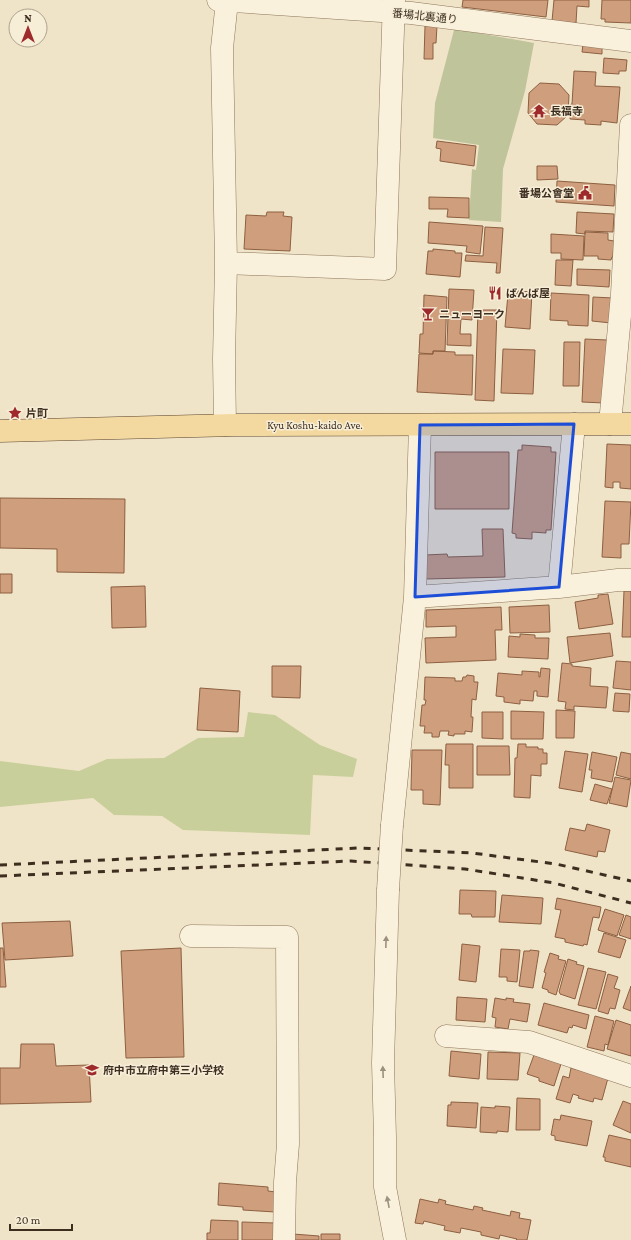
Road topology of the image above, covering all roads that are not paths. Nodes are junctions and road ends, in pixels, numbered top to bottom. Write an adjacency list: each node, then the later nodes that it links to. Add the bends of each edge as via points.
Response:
1 (223, 0): 2 (street, 番場北裏通り); 5 (street)
2 (394, 6): 3 (street, 番場北裏通り, via 450,18); 5 (street, via 385,269)
3 (631, 41)
4 (631, 125): 7 (street, via 622,294)
5 (226, 263): 9 (street)
6 (574, 424): 7 (main road, Kyu Koshu-kaido Ave.); 10 (main road, Kyu Koshu-kaido Ave.); 13 (street)
7 (610, 424): 8 (main road, Kyu Koshu-kaido Ave.)
8 (631, 424)
9 (225, 425): 10 (main road, Kyu Koshu-kaido Ave.); 11 (main road, Kyu Koshu-kaido Ave.)
10 (420, 425): 14 (street)
11 (0, 431)
12 (631, 580): 13 (street)
13 (559, 587): 14 (street)
14 (415, 597): 19 (street, one-way to 14, bridge, via 385,1187 383,1063 388,890)
15 (191, 936): 18 (street, via 287,937 288,1144)
16 (446, 1036): 17 (street, via 529,1042)
17 (631, 1076)
18 (284, 1240)
19 (395, 1240)

